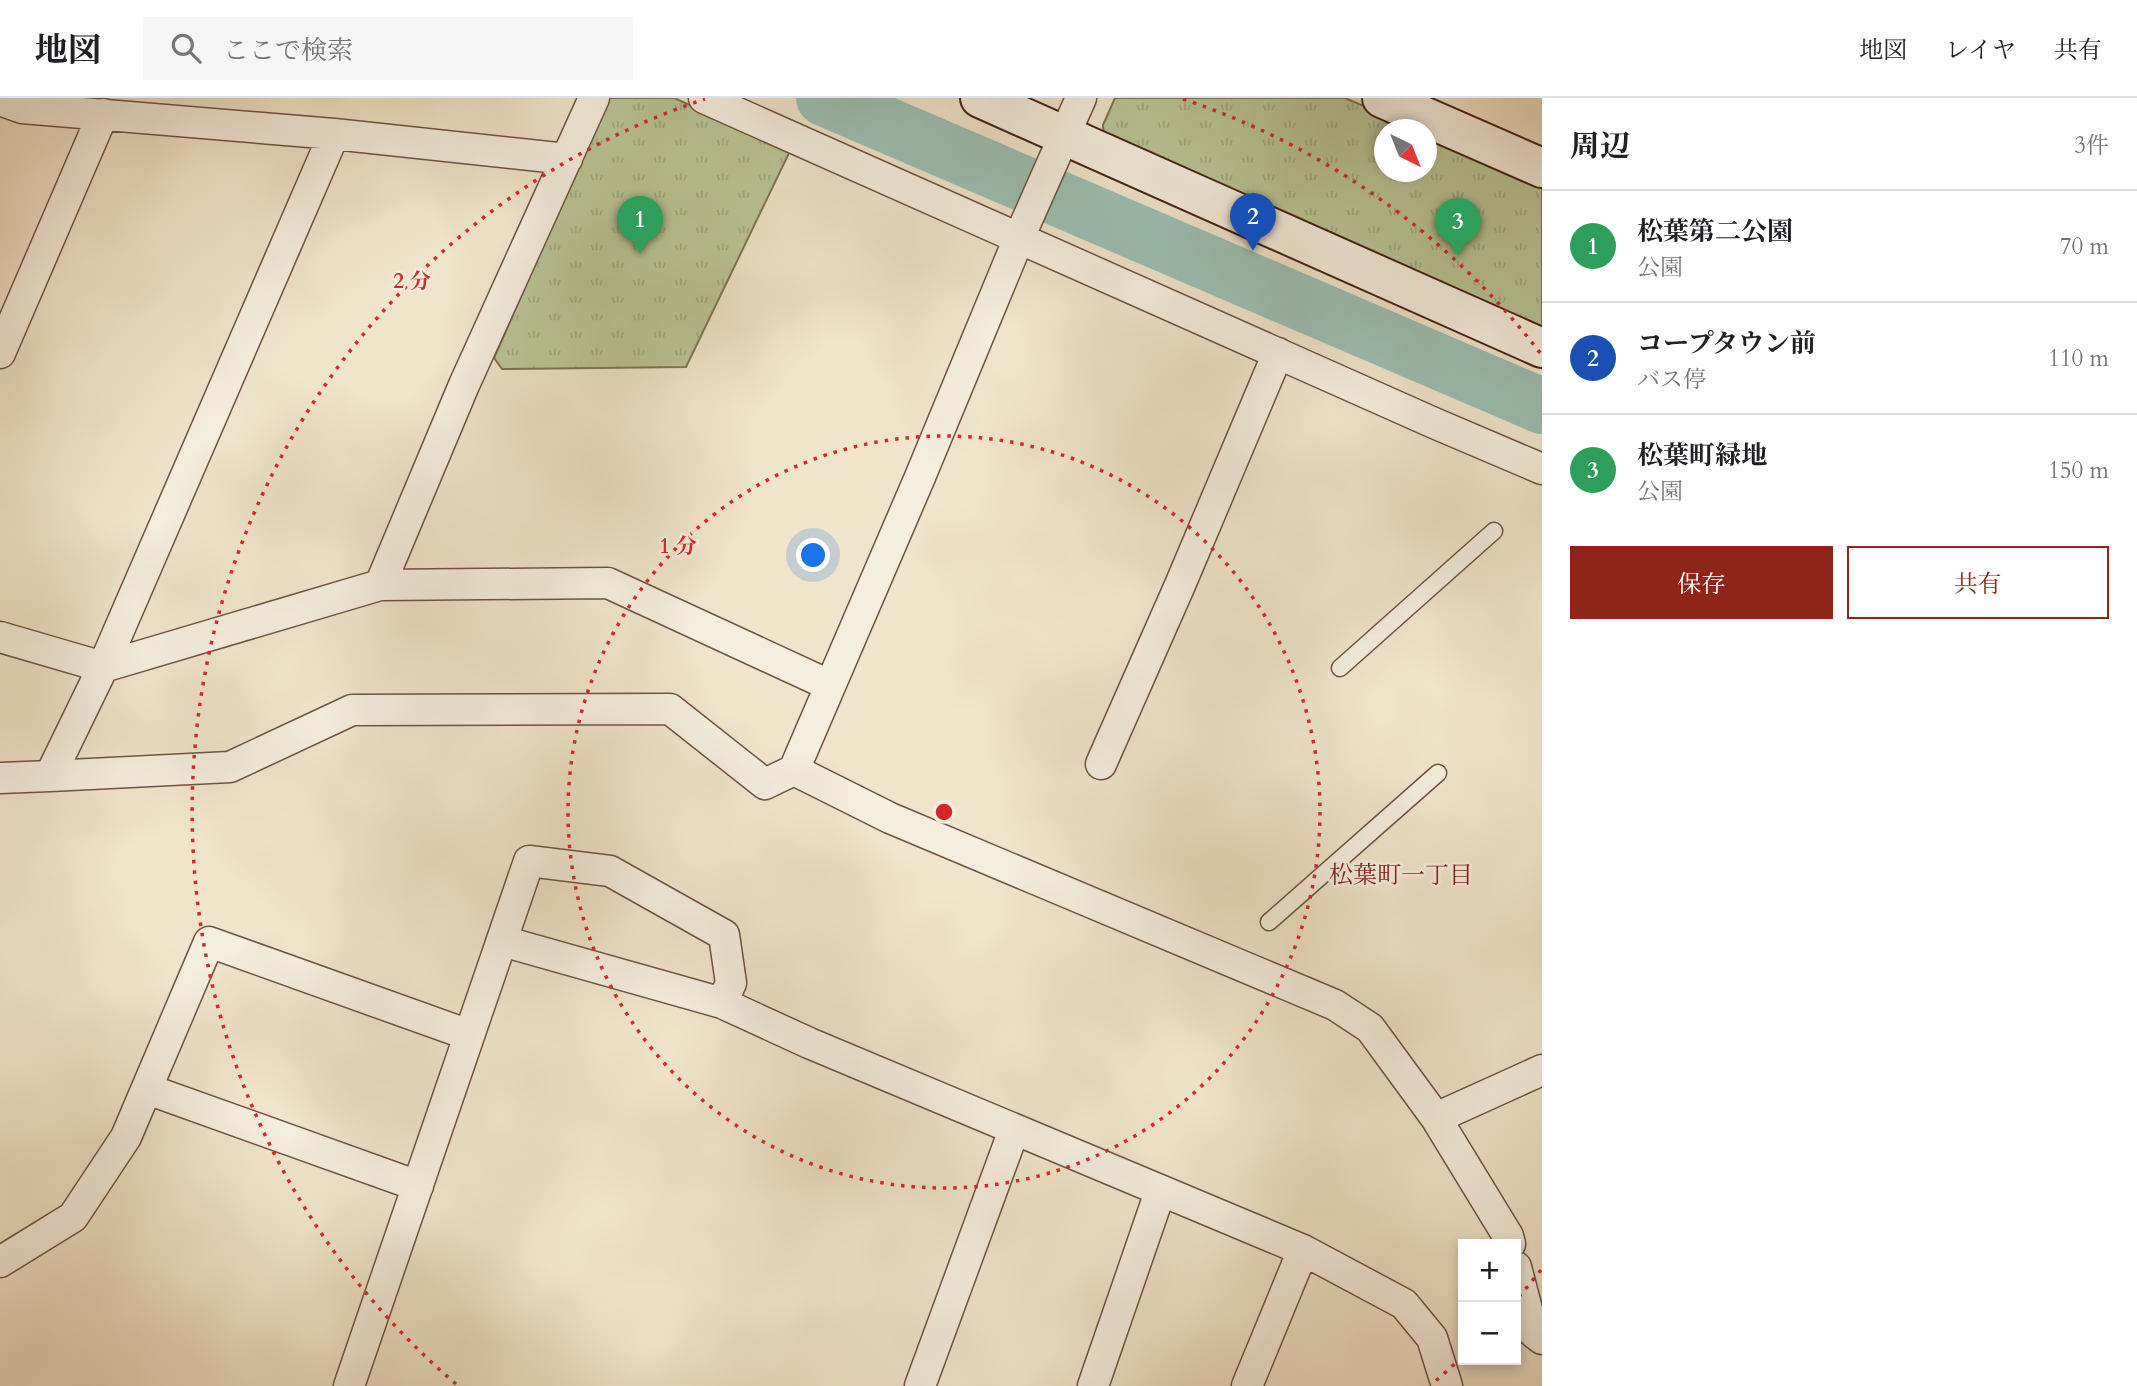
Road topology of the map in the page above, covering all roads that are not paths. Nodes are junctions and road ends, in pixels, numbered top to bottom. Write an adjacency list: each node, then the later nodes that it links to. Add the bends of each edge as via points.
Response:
1 (594, 98): 10 (street)
2 (704, 98): 12 (street)
3 (980, 98): 9 (street)
4 (1081, 98): 9 (street)
5 (1382, 98): 11 (street)
6 (0, 100): 7 (street, via 22,108)
7 (103, 114): 8 (street); 15 (street)
8 (334, 134): 10 (street); 20 (street)
9 (1058, 149): 12 (street); 13 (street)
10 (567, 159): 18 (street)
11 (1542, 168)
12 (1023, 229): 14 (street); 22 (street)
13 (1542, 348)
14 (1278, 353): 16 (street); 23 (street)
15 (0, 354)
16 (1542, 469)
17 (1494, 531): 21 (lane)
18 (380, 585): 20 (street); 22 (street, via 608,583)
19 (0, 637): 20 (street)
20 (103, 667): 26 (street)
21 (1340, 668)
22 (829, 685): 24 (street)
23 (1101, 764)
24 (794, 770): 26 (street, via 765,784 670,709 352,710 230,767); 34 (street, via 890,818 1335,1005 1370,1028)
25 (1438, 773): 28 (lane)
26 (50, 776): 27 (street)
27 (0, 778)
28 (1269, 922)
29 (502, 941): 30 (street); 30 (street, via 529,861 610,871 724,935 731,983); 31 (street)
30 (722, 1003): 35 (street)
31 (469, 1035): 33 (street, via 209,942); 36 (street)
32 (1542, 1070): 34 (street)
33 (147, 1088): 36 (street); 40 (street, via 126,1137 73,1217)
34 (1436, 1118): 38 (street)
35 (1014, 1130): 37 (street); 44 (street)
36 (418, 1186): 43 (street)
37 (1160, 1192): 39 (street); 45 (street)
38 (1509, 1239)
39 (1303, 1250): 46 (street); 47 (street, via 1404,1304 1432,1338)
40 (0, 1262)
41 (1521, 1286): 42 (street, via 1533,1332)
42 (1542, 1339)
43 (349, 1386)
44 (920, 1386)
45 (1093, 1386)
46 (1247, 1386)
47 (1447, 1386)

